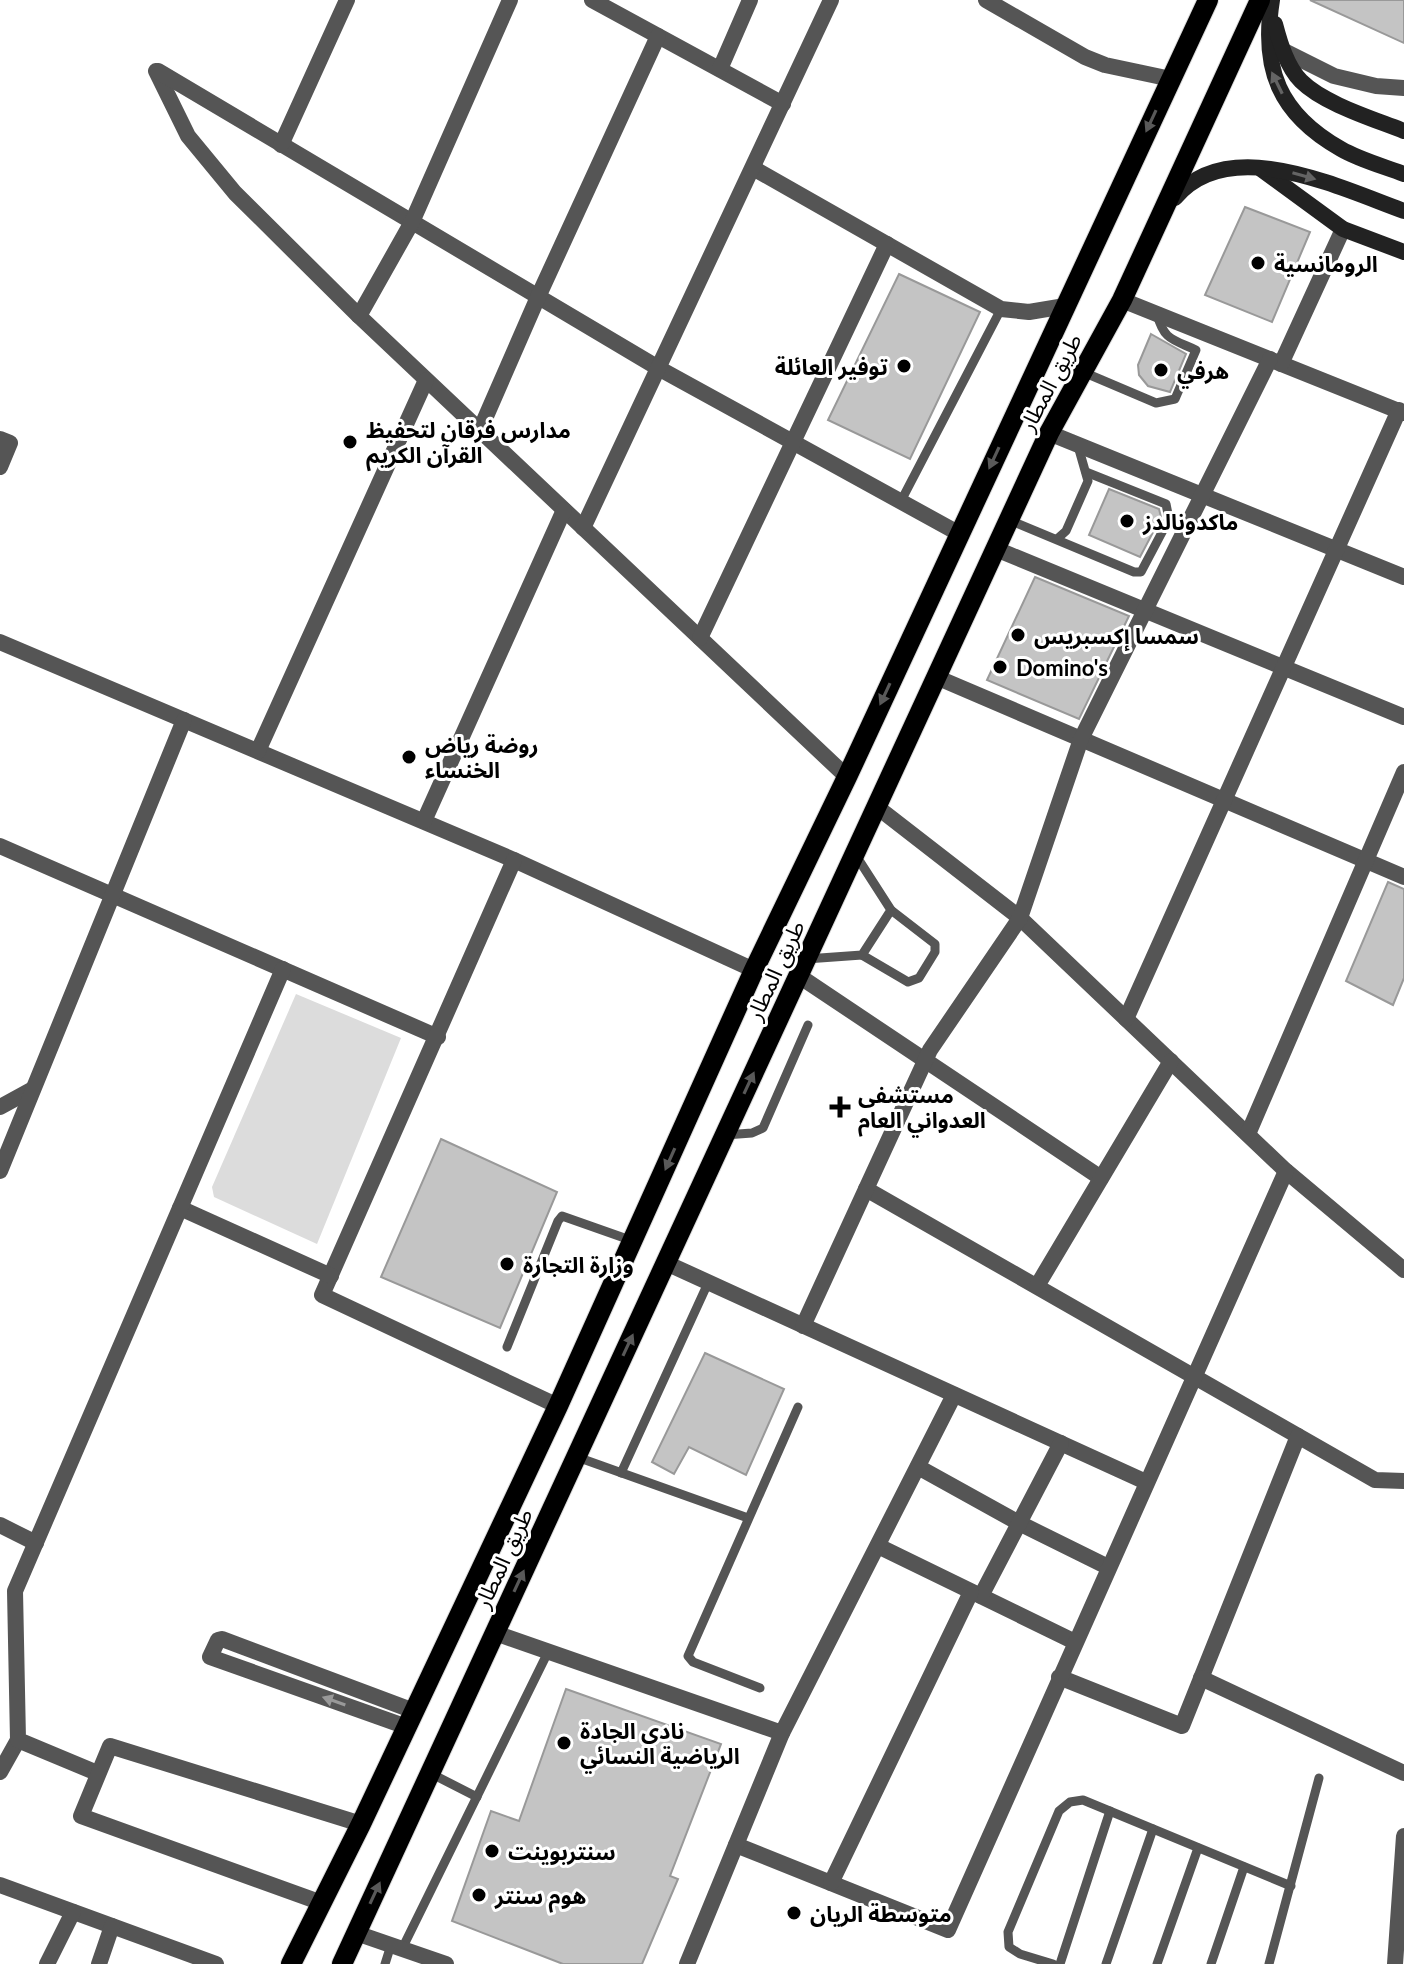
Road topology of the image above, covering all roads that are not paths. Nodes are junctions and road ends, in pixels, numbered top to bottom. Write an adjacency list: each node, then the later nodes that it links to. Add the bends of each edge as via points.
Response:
1 (347, 0): 16 (street)
2 (510, 0): 22 (street)
3 (592, 0): 9 (street)
4 (750, 0): 11 (street)
5 (831, 0): 14 (street)
6 (986, 0): 12 (street, via 1085,57)
7 (1208, 0): 12 (main road, طريق المطار)
8 (1267, 3): 10 (main road); 19 (main road, one-way to 8, via 1342,151 1305,125 1271,71); 21 (main road, طريق المطار)
9 (658, 36): 11 (street); 26 (street)
10 (1282, 50): 13 (street, via 1334,76); 15 (main road, via 1300,80 1323,96)
11 (720, 69): 14 (street)
12 (1171, 79): 28 (main road, طريق المطار, one-way to 28)
13 (1404, 88)
14 (783, 104): 17 (street)
15 (1403, 128)
16 (281, 145): 22 (street); 31 (street, via 156,71 188,136 235,193)
17 (753, 168): 24 (street); 33 (street)
18 (1260, 168): 20 (main road, one-way to 20, via 1319,180); 21 (main road, via 1206,173 1187,184); 23 (main road)
19 (1404, 174)
20 (1404, 211)
21 (1161, 214): 27 (main road, طريق المطار)
22 (412, 222): 26 (street); 31 (street)
23 (1343, 229): 25 (main road); 32 (street)
24 (887, 244): 29 (street); 40 (street)
25 (1404, 252)
26 (538, 297): 33 (street); 37 (street)
27 (1122, 300): 30 (street); 34 (main road, طريق المطار)
28 (1065, 306): 29 (street, via 1029,312); 49 (main road, طريق المطار, one-way to 49)
29 (1001, 309): 45 (lane)
30 (1157, 314): 32 (street); 34 (lane, via 1166,337 1196,350 1175,399 1156,403)
31 (359, 316): 35 (street)
32 (1275, 362): 36 (street); 44 (street)
33 (660, 369): 40 (street); 48 (street)
34 (1083, 372): 38 (main road, طريق المطار)
35 (426, 380): 37 (street); 62 (street)
36 (1401, 411): 52 (street)
37 (480, 430): 46 (street)
38 (1049, 433): 41 (street); 47 (main road, طريق المطار)
39 (0, 439): 42 (street, via 10,443)
40 (791, 441): 45 (street); 55 (street)
41 (1078, 446): 43 (lane); 44 (street)
42 (0, 467)
43 (1086, 472): 50 (lane, via 1088,481 1066,531); 50 (lane, via 1166,504 1169,519 1141,572)
44 (1203, 495): 52 (street); 54 (street)
45 (901, 501): 49 (street)
46 (564, 510): 48 (street); 67 (street)
47 (1009, 520): 50 (lane); 51 (main road, طريق المطار)
48 (583, 528): 55 (street)
49 (958, 533): 64 (main road, طريق المطار, one-way to 64)
50 (1057, 539)
51 (996, 549): 54 (street); 58 (main road, طريق المطار)
52 (1336, 550): 53 (street); 57 (street)
53 (1404, 577)
54 (1145, 610): 57 (street); 61 (street)
55 (700, 638): 64 (street)
56 (0, 642): 60 (street)
57 (1284, 667): 59 (street); 65 (street)
58 (936, 677): 61 (street); 66 (main road, طريق المطار)
59 (1404, 717)
60 (184, 720): 62 (street); 73 (street)
61 (1081, 739): 65 (street); 75 (street)
62 (258, 751): 67 (street)
63 (1404, 772): 71 (street)
64 (847, 777): 79 (main road, طريق المطار)
65 (1224, 800): 71 (street); 80 (street)
66 (877, 807): 69 (main road, طريق المطار); 75 (street)
67 (424, 821): 70 (street)
68 (0, 846): 73 (street)
69 (855, 854): 74 (lane); 77 (main road, طريق المطار)
70 (514, 860): 79 (street); 82 (street)
71 (1366, 860): 72 (street); 87 (street)
72 (1404, 877)
73 (112, 895): 78 (street); 85 (street)
74 (891, 910): 76 (lane); 76 (lane, via 935,944 919,978 908,982)
75 (1020, 918): 80 (street); 83 (street)
76 (862, 955): 77 (lane)
77 (802, 968): 83 (street); 88 (main road, طريق المطار, one-way to 77)
78 (283, 969): 82 (street); 93 (street)
79 (754, 970): 94 (main road, طريق المطار, one-way to 94)
80 (1126, 1019): 84 (street)
81 (808, 1025): 88 (lane, via 763,1128)
82 (438, 1037): 97 (street)
83 (925, 1059): 91 (street); 92 (street)
84 (1171, 1061): 87 (street); 91 (street)
85 (33, 1089): 86 (street); 89 (street)
86 (0, 1107)
87 (1248, 1134): 90 (street)
88 (725, 1135): 95 (main road, طريق المطار)
89 (0, 1171)
90 (1286, 1171): 96 (street); 102 (street)
91 (1101, 1178): 99 (street)
92 (866, 1189): 99 (street); 100 (street)
93 (180, 1208): 97 (street); 116 (street)
94 (633, 1241): 101 (lane, via 562,1216); 104 (main road, طريق المطار)
95 (666, 1263): 98 (street); 108 (main road, طريق المطار, one-way to 95)
96 (1404, 1270)
97 (331, 1276): 104 (street, via 322,1295)
98 (708, 1283): 100 (street); 110 (lane)
99 (1037, 1286): 102 (street)
100 (803, 1326): 103 (street)
101 (507, 1347)
102 (1194, 1377): 106 (street); 112 (street)
103 (954, 1395): 107 (street); 109 (street)
104 (558, 1406): 128 (main road, طريق المطار)
105 (798, 1407): 113 (lane)
106 (1298, 1436): 111 (street, via 1375,1480); 126 (street)
107 (1061, 1443): 112 (street); 114 (street)
108 (577, 1457): 110 (lane); 120 (main road, طريق المطار, one-way to 108)
109 (918, 1467): 114 (street); 117 (street)
110 (621, 1473): 113 (lane)
111 (1404, 1481)
112 (1146, 1482): 118 (street)
113 (748, 1518): 127 (lane, via 688,1656)
114 (1019, 1523): 118 (street); 119 (street)
115 (0, 1525): 116 (street)
116 (36, 1543): 130 (street, via 15,1591)
117 (878, 1546): 119 (street); 129 (street)
118 (1108, 1567): 121 (street)
119 (976, 1594): 121 (street); 144 (street)
120 (495, 1633): 122 (street); 133 (main road, طريق المطار)
121 (1075, 1642): 125 (street)
122 (548, 1652): 129 (street); 136 (lane)
123 (269, 1656): 124 (street); 124 (street, via 222,1639 210,1653); 128 (street)
124 (261, 1676): 128 (street, one-way to 124)
125 (1059, 1677): 126 (street, via 1182,1726); 144 (street, via 948,1930)
126 (1201, 1678): 134 (street)
127 (760, 1688)
128 (411, 1719): 138 (main road, طريق المطار)
129 (782, 1733): 141 (street)
130 (18, 1740): 131 (street); 132 (street)
131 (0, 1772)
132 (97, 1773): 138 (street, via 110,1746); 147 (street, via 81,1816)
133 (430, 1773): 136 (lane); 150 (main road, طريق المطار, one-way to 133)
134 (1404, 1773)
135 (1319, 1778): 146 (lane)
136 (477, 1797): 151 (lane)
137 (1110, 1811): 139 (lane); 161 (lane, via 1083,1800 1059,1811 1008,1932 1009,1947); 162 (lane)
138 (361, 1824): 147 (main road, طريق المطار)
139 (1153, 1829): 142 (lane); 163 (lane)
140 (1404, 1836): 167 (street)
141 (736, 1845): 144 (street); 160 (street)
142 (1198, 1848): 143 (lane); 164 (lane)
143 (1244, 1867): 146 (lane); 165 (lane)
144 (831, 1883)
145 (0, 1885): 148 (street)
146 (1291, 1886): 166 (lane)
147 (322, 1903): 156 (main road, طريق المطار)
148 (73, 1912): 149 (street); 153 (street)
149 (112, 1926): 152 (street); 154 (street)
150 (356, 1933): 151 (street); 157 (main road, طريق المطار)
151 (397, 1947): 158 (lane); 159 (street)
152 (181, 1958): 155 (street)
153 (47, 1964)
154 (99, 1964)
155 (216, 1964)
156 (291, 1964)
157 (342, 1964)
158 (385, 1964)
159 (446, 1964)
160 (687, 1964)
161 (1053, 1964)
162 (1060, 1964)
163 (1106, 1964)
164 (1157, 1964)
165 (1211, 1964)
166 (1269, 1964)
167 (1395, 1964)

